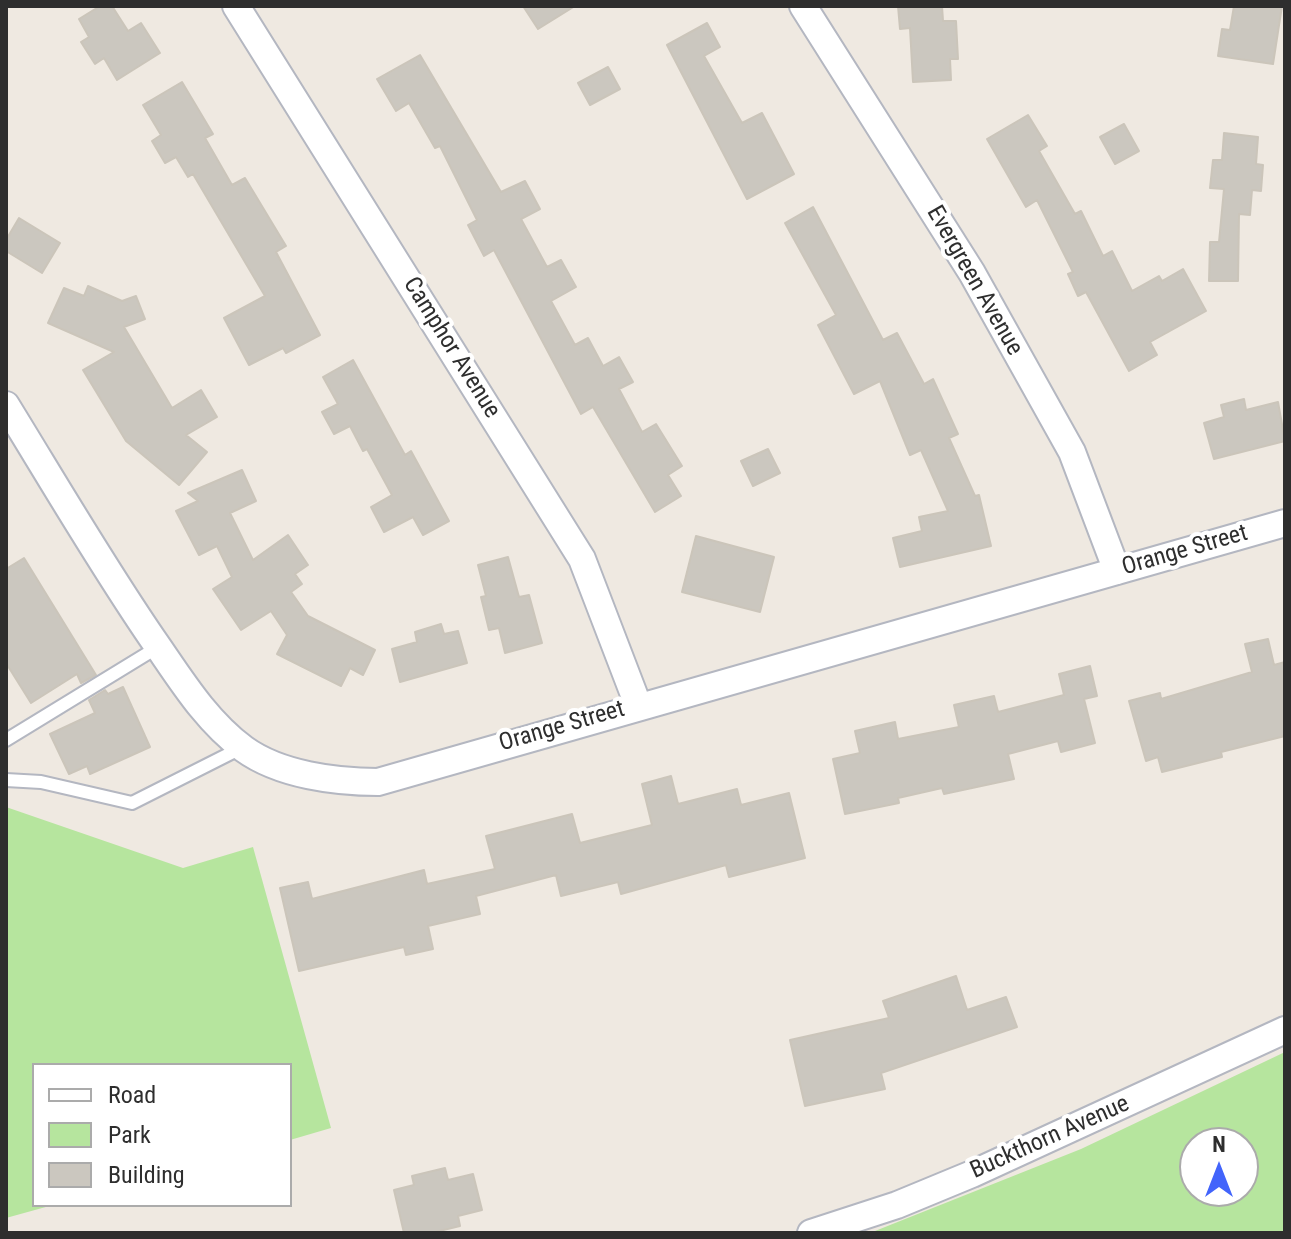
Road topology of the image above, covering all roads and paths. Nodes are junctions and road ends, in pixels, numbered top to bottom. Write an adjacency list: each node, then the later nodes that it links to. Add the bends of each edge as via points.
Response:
1 (236, 6): 7 (street, Camphor Avenue, via 582,559)
2 (803, 6): 5 (street, Evergreen Avenue, via 972,273 1065,439)
3 (6, 405): 6 (street, Orange Street)
4 (1285, 523): 5 (street, Orange Street)
5 (1117, 571): 7 (street, Orange Street)
6 (158, 647): 8 (lane); 9 (street, Orange Street, via 203,713)
7 (638, 705): 9 (street, Orange Street, via 378,782 338,782 301,773)
8 (6, 740)
9 (243, 747): 10 (lane, via 132,803 41,782)
10 (6, 780)
11 (1285, 1030): 12 (street, Buckthorn Avenue, via 972,1174)
12 (811, 1233)

